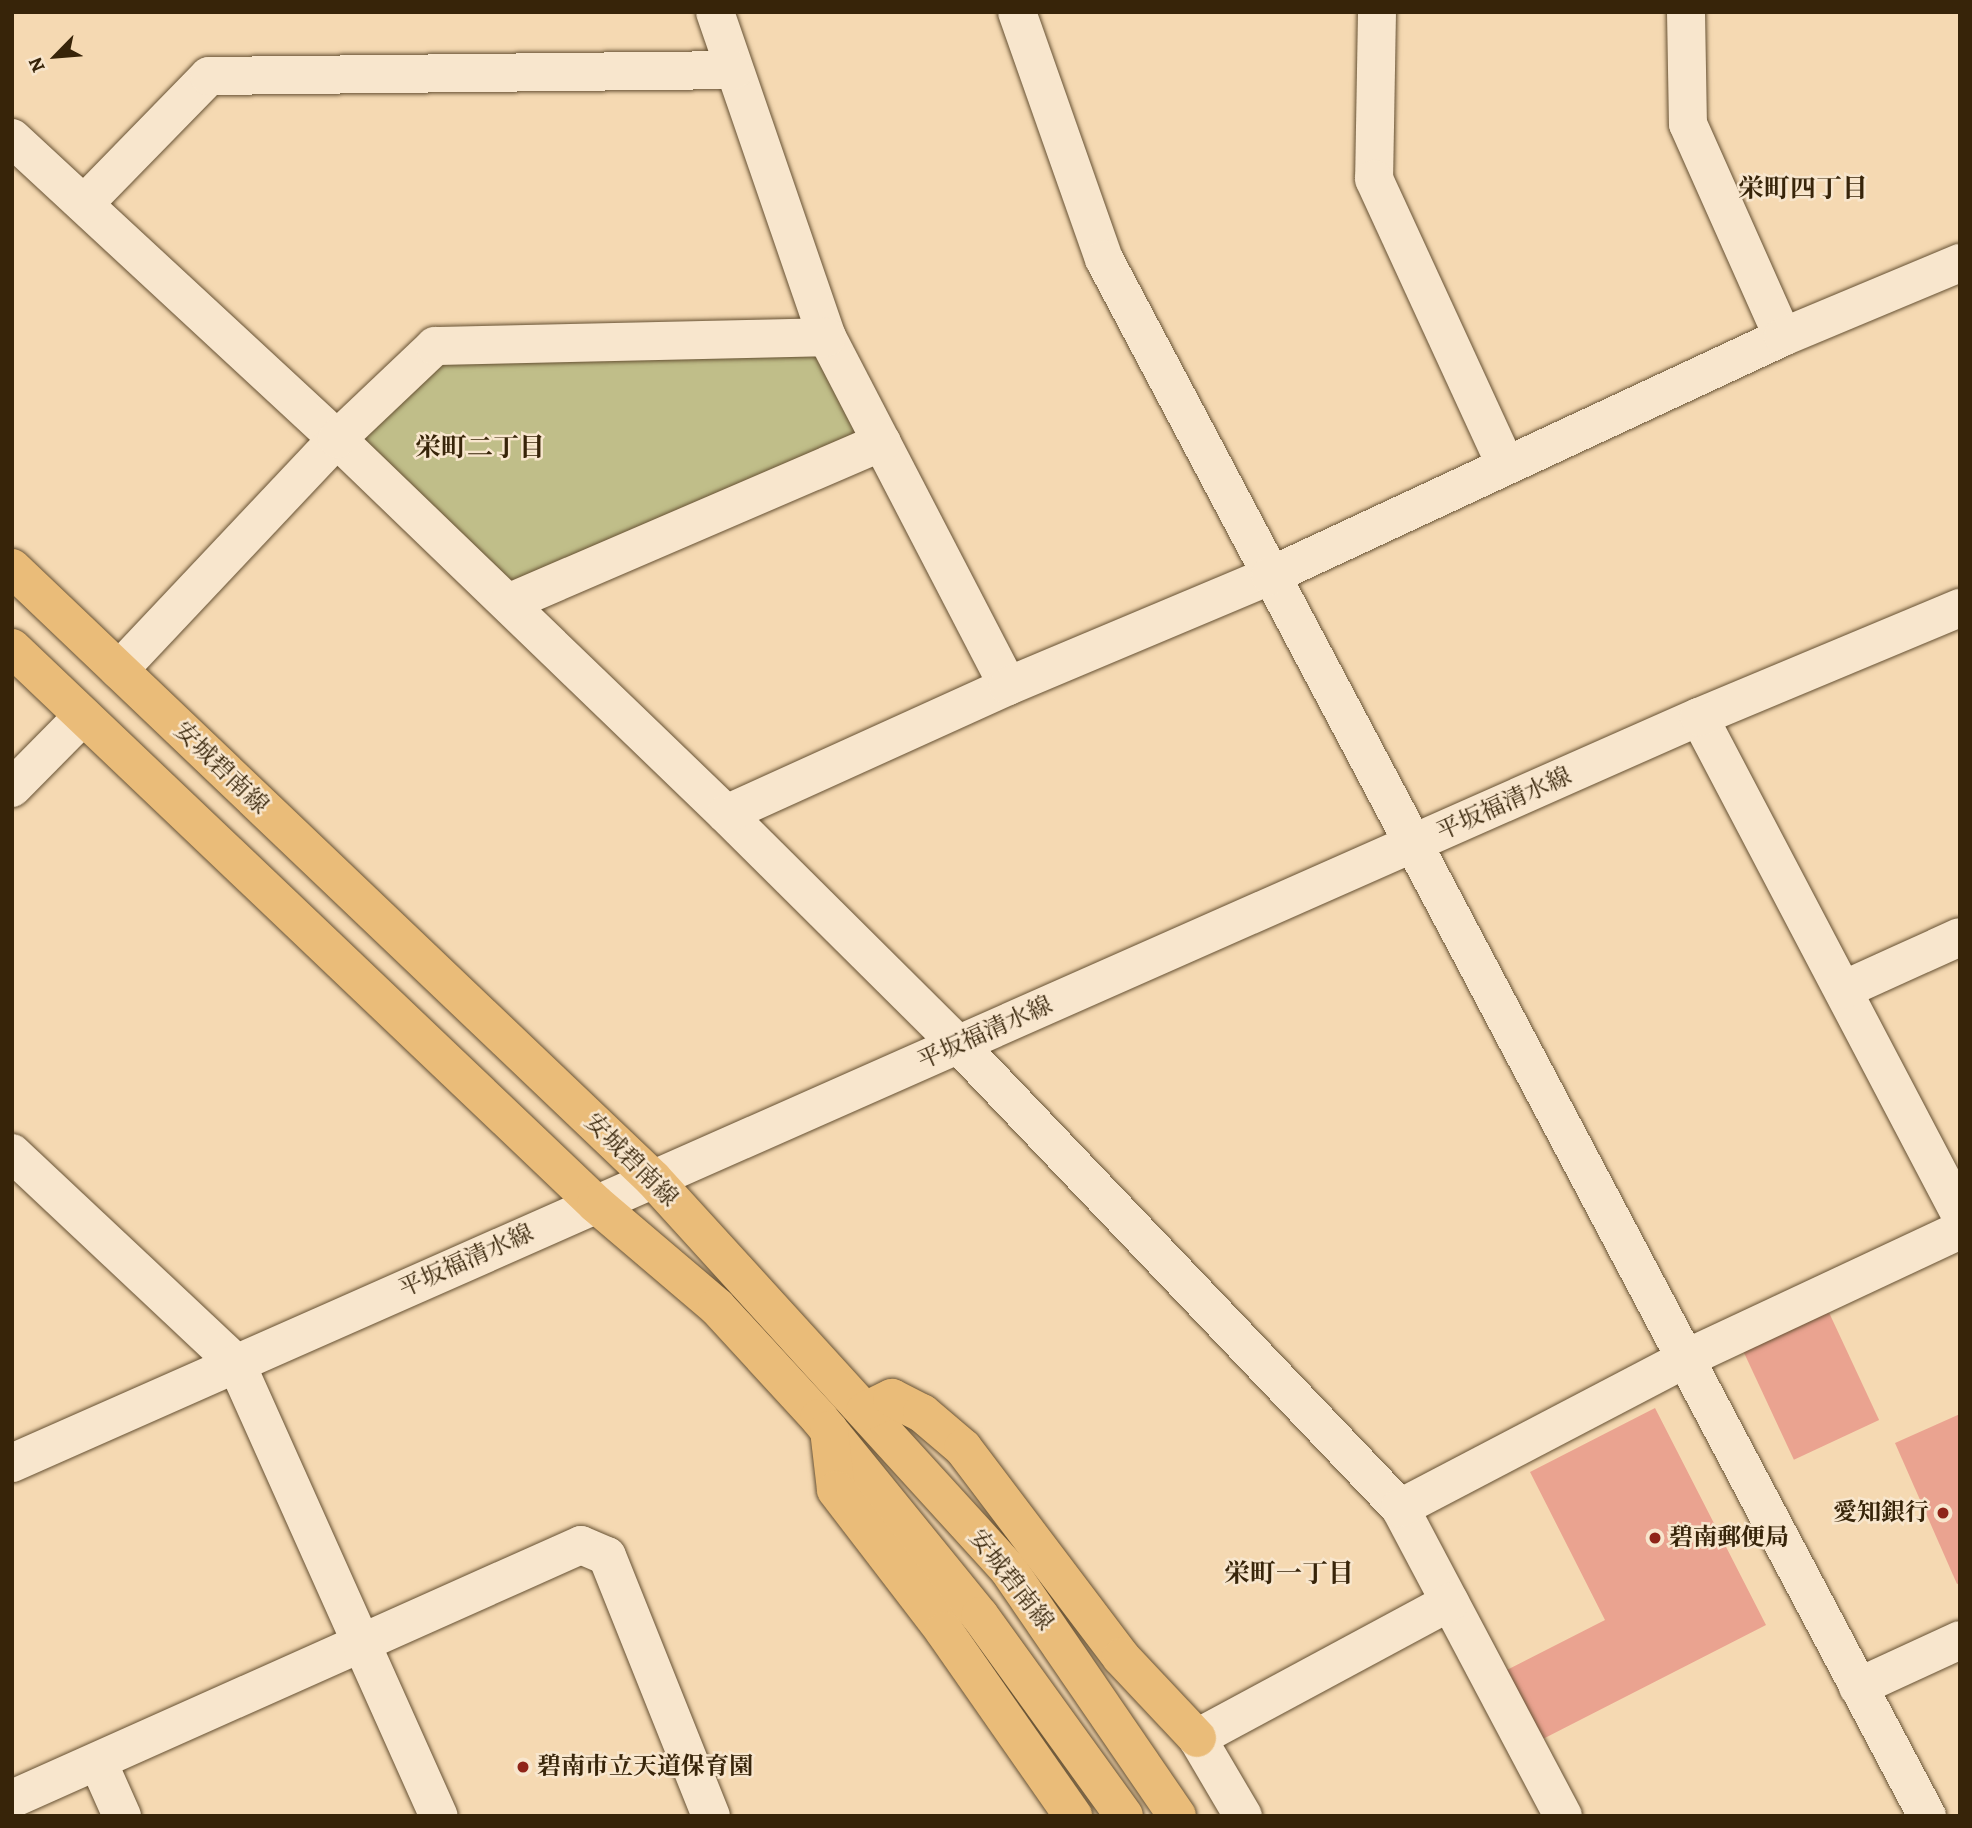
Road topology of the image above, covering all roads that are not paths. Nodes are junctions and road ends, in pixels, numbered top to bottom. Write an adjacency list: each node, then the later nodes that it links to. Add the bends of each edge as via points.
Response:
1 (715, 12): 5 (street)
2 (1017, 12): 15 (street, via 1104,259)
3 (1377, 12): 13 (street, via 1374,179)
4 (1686, 12): 10 (street, via 1688,124)
5 (734, 70): 7 (street, via 209,76); 9 (street)
6 (12, 138): 7 (street)
7 (84, 204): 11 (street)
8 (1960, 263): 10 (street)
9 (827, 337): 11 (street, via 435,346); 12 (street)
10 (1783, 337): 13 (street)
11 (337, 439): 16 (street); 19 (street)
12 (882, 442): 16 (street); 20 (street)
13 (1505, 464): 15 (street)
14 (12, 568): 19 (main road, 安城碧南線)
15 (1270, 576): 20 (street); 25 (street)
16 (508, 603): 24 (street)
17 (1960, 608): 22 (street, 平坂福清水線)
18 (12, 648): 21 (main road, 安城碧南線)
19 (119, 670): 30 (main road, 安城碧南線)
20 (1008, 686): 24 (street)
21 (83, 716): 23 (street); 31 (main road, 安城碧南線)
22 (1699, 717): 25 (street, 平坂福清水線); 27 (street)
23 (12, 788)
24 (726, 814): 28 (street)
25 (1414, 845): 28 (street, 平坂福清水線); 34 (street)
26 (1960, 937): 27 (street)
27 (1843, 990): 32 (street)
28 (959, 1045): 30 (street, 平坂福清水線); 39 (street)
29 (12, 1153): 35 (street)
30 (653, 1179): 31 (street, 平坂福清水線); 36 (main road, 安城碧南線)
31 (596, 1204): 35 (street, 平坂福清水線); 37 (main road, 安城碧南線, via 717,1307)
32 (1960, 1214)
33 (1960, 1230): 34 (street)
34 (1687, 1358): 39 (street); 43 (street)
35 (236, 1363): 38 (street, 平坂福清水線); 42 (street)
36 (865, 1411): 44 (main road, via 892,1398 922,1413 963,1448 1121,1657); 52 (main road, 安城碧南線, via 1008,1569)
37 (829, 1430): 50 (main road, via 836,1490 944,1631); 51 (main road, 安城碧南線, via 980,1616)
38 (12, 1464)
39 (1400, 1508): 40 (street)
40 (1450, 1602): 44 (street); 54 (street)
41 (1960, 1640): 43 (street)
42 (364, 1643): 45 (street); 48 (street); 49 (street, via 581,1545 596,1549 607,1556)
43 (1858, 1687): 55 (street)
44 (1197, 1738): 53 (street)
45 (98, 1762): 46 (street); 47 (street)
46 (12, 1799)
47 (122, 1816)
48 (439, 1816)
49 (711, 1816)
50 (1073, 1816)
51 (1124, 1816)
52 (1177, 1816)
53 (1243, 1816)
54 (1563, 1816)
55 (1927, 1816)

